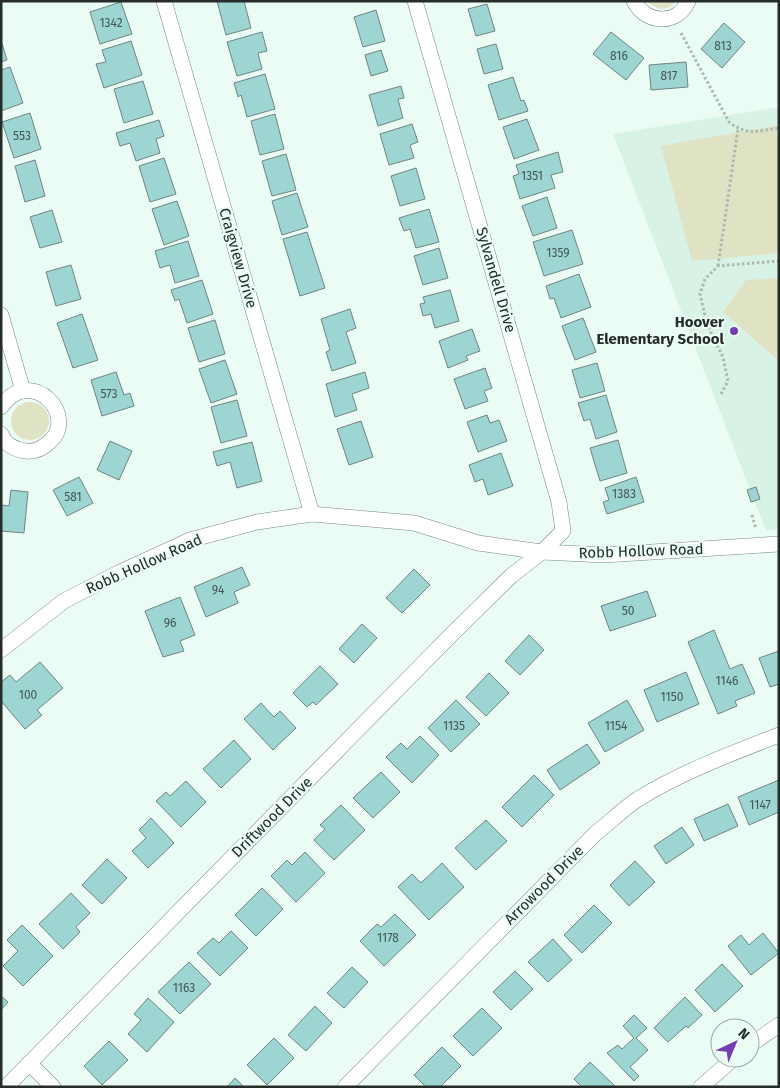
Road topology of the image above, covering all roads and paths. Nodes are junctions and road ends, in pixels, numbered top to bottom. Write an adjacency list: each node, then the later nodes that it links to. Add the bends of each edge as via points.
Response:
1 (164, 1): 15 (street, Craigview Drive)
2 (415, 1): 19 (street, Sylvandell Drive, via 559,502 563,531)
3 (634, 1): 4 (street, via 644,14 663,20 680,13)
4 (688, 1)
5 (681, 33): 7 (path, via 721,110)
6 (779, 128): 7 (path, via 752,132)
7 (738, 129): 9 (path)
8 (779, 261): 9 (path)
9 (718, 266): 12 (path, via 705,279 700,294 707,324 722,357 728,381)
10 (1, 315): 11 (street)
11 (23, 390): 13 (street, via 7,398); 14 (street, via 37,391 50,400 58,413 58,428 52,440 41,449 28,452 14,448)
12 (721, 394)
13 (1, 407)
14 (1, 434)
15 (312, 514): 19 (street, Robb Hollow Road, via 414,524 478,543); 20 (street, Robb Hollow Road, via 257,522 190,540 64,601)
16 (752, 515): 17 (path)
17 (756, 529)
18 (779, 544): 19 (street, Robb Hollow Road, via 604,555)
19 (542, 552): 24 (street, Driftwood Drive, via 511,576 458,628)
20 (1, 650)
21 (779, 735): 28 (street, Arrowood Drive, via 670,780 636,801 596,833)
22 (779, 1025): 23 (street)
23 (760, 1038)
24 (29, 1063): 26 (street, Driftwood Drive); 27 (street)
25 (723, 1068): 29 (street)
26 (6, 1087)
27 (53, 1087)
28 (345, 1087)
29 (701, 1087)

